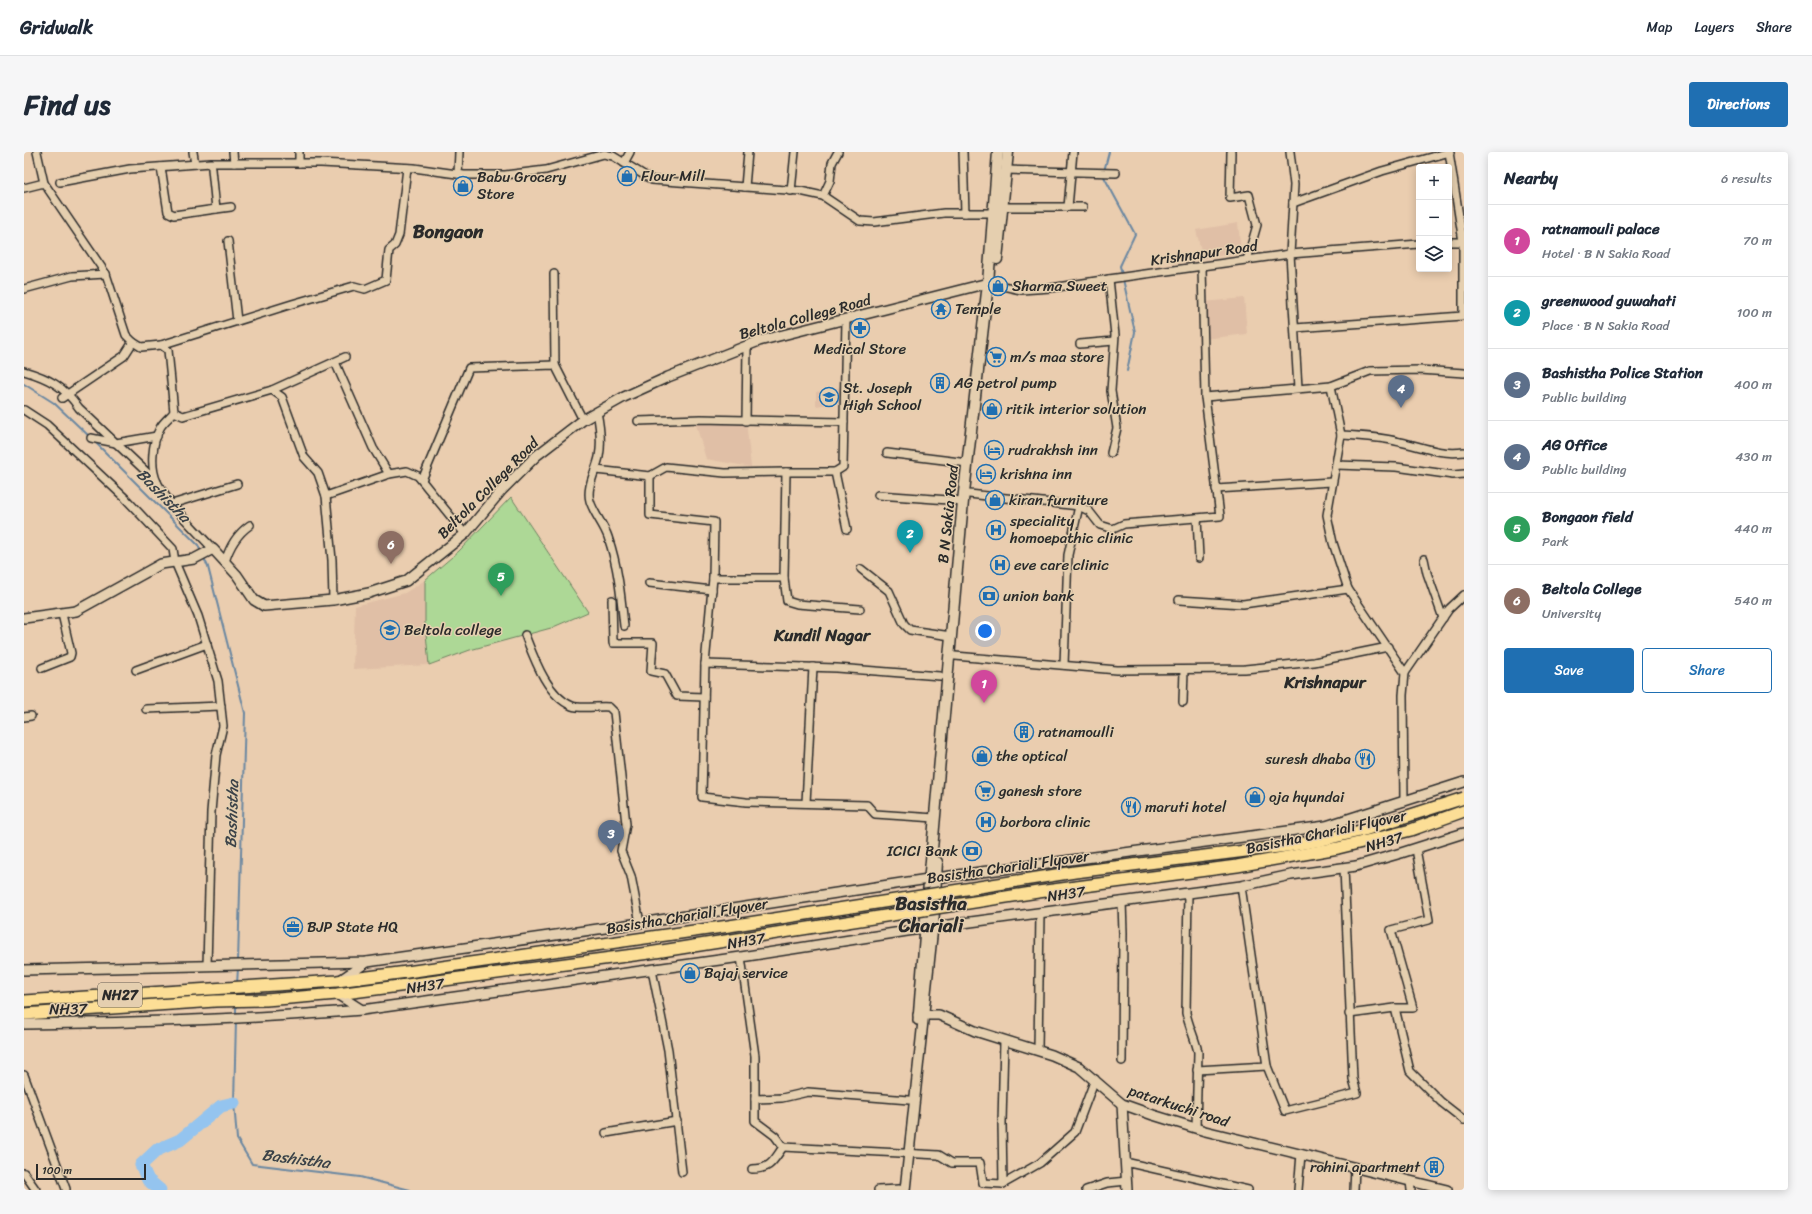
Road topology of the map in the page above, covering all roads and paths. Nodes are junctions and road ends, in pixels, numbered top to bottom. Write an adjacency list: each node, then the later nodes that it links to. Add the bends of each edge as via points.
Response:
1 (37, 152): 30 (street)
2 (193, 152): 21 (street)
3 (233, 152): 19 (street)
4 (299, 152): 18 (street)
5 (458, 152): 28 (street)
6 (630, 152): 20 (street)
7 (748, 152): 31 (street)
8 (795, 152): 33 (street)
9 (838, 152): 34 (street, via 832,163 830,181)
10 (963, 152): 41 (street)
11 (998, 152): 40 (main road, B N Sakia Road)
12 (1008, 152): 25 (main road, B N Sakia Road)
13 (1072, 152): 26 (street)
14 (1230, 152): 47 (street, via 1230,198 1249,195 1257,226)
15 (1290, 152): 35 (street, via 1294,185)
16 (1450, 152): 35 (street, via 1382,171); 44 (street)
17 (597, 154): 20 (street, via 613,156); 28 (street, via 546,170 505,174)
18 (299, 162): 19 (street); 23 (street)
19 (234, 163): 21 (street)
20 (624, 163): 31 (street, via 652,180)
21 (194, 164): 22 (street)
22 (161, 167): 29 (street, via 130,169); 39 (street, via 168,212 174,214)
23 (407, 168): 28 (street); 55 (street, via 399,235 395,245 389,250 386,280 365,289 354,286)
24 (212, 169): 39 (street)
25 (1006, 170): 26 (street); 40 (main road, B N Sakia Road)
26 (1071, 172): 27 (street); 38 (street)
27 (1116, 173)
28 (458, 174)
29 (60, 182)
30 (44, 183): 32 (street); 49 (street)
31 (745, 187): 33 (street)
32 (24, 188)
33 (791, 191): 34 (street)
34 (823, 196): 41 (street, via 860,221 874,222 944,213)
35 (1293, 204): 46 (street)
36 (1083, 206): 38 (street)
37 (230, 207): 39 (street)
38 (1068, 207): 40 (street)
39 (216, 209)
40 (999, 211): 41 (street); 52 (main road, B N Sakia Road)
41 (965, 213)
42 (228, 241): 55 (street)
43 (1452, 242): 44 (street)
44 (1464, 242): 56 (street, via 1463,316)
45 (1416, 244): 46 (street, Krishnapur Road)
46 (1290, 254): 47 (street, Krishnapur Road); 56 (street)
47 (1246, 260): 48 (street, Krishnapur Road)
48 (1202, 267): 51 (street, Krishnapur Road); 71 (street)
49 (106, 274): 53 (street, via 72,276); 58 (street, via 126,335)
50 (554, 274): 64 (street)
51 (1109, 279): 52 (street, Krishnapur Road, via 1020,290); 57 (street, via 1113,301)
52 (991, 284): 54 (street, Beltola College Road); 87 (main road, B N Sakia Road); 102 (main road, B N Sakia Road)
53 (24, 289)
54 (846, 319): 61 (street, Beltola College Road); 79 (street)
55 (237, 321): 60 (street)
56 (1295, 328): 68 (street)
57 (1114, 341): 59 (street); 86 (street, via 1111,391 1117,428)
58 (133, 342): 60 (street, via 141,347); 70 (street, via 124,356)
59 (1080, 344)
60 (161, 345): 74 (street, via 168,350)
61 (747, 346): 75 (street, Beltola College Road, via 668,377); 78 (street)
62 (345, 357): 63 (street)
63 (335, 362): 69 (street); 92 (street, via 374,448)
64 (555, 365): 76 (street); 95 (street, via 469,368)
65 (24, 370): 70 (street, via 44,376)
66 (1464, 373): 67 (street, via 1420,370 1370,371)
67 (1331, 386): 68 (street); 80 (street)
68 (1298, 388): 71 (street)
69 (272, 390): 74 (street, via 183,416); 101 (street, via 282,397 304,457 318,473)
70 (69, 393): 72 (street); 83 (street, via 79,408)
71 (1205, 397): 99 (street)
72 (62, 398)
73 (24, 410): 112 (street, via 47,425 124,498 173,549)
74 (174, 412): 81 (street, via 160,427)
75 (597, 412): 76 (street, Beltola College Road); 89 (street, via 601,431)
76 (583, 420): 108 (street, Beltola College Road, via 536,456 502,490)
77 (638, 421): 78 (street)
78 (746, 421): 79 (street)
79 (844, 422): 91 (street, via 844,467)
80 (1341, 435): 84 (street, via 1375,437 1449,454); 88 (street)
81 (157, 436): 83 (street); 96 (street, via 153,451)
82 (91, 438): 83 (street)
83 (116, 442): 96 (street)
84 (1464, 452)
85 (887, 453): 87 (street)
86 (1112, 453)
87 (968, 463): 102 (main road, B N Sakia Road)
88 (1336, 465): 93 (street, via 1396,467 1453,475); 97 (street)
89 (596, 470): 94 (street); 128 (street, via 590,489 590,501 608,536 615,561)
90 (786, 472): 91 (street); 94 (street, via 725,473 666,467); 116 (street)
91 (835, 472): 107 (street)
92 (389, 474): 95 (street, via 407,471); 101 (street)
93 (1464, 474)
94 (650, 476): 115 (street, via 650,515 714,522)
95 (422, 480): 108 (street)
96 (157, 482): 103 (street)
97 (1332, 482): 99 (street); 118 (street, via 1327,515)
98 (237, 484): 103 (street)
99 (1216, 489): 105 (street, via 1220,516)
100 (878, 495): 102 (street)
101 (326, 496): 121 (street)
102 (966, 498): 104 (street); 130 (main road, B N Sakia Road); 133 (main road, B N Sakia Road)
103 (172, 504): 109 (street)
104 (1079, 506): 105 (street, via 1089,511 1100,524 1113,529 1124,524); 135 (street, via 1068,555)
105 (1197, 518): 110 (street)
106 (250, 525): 113 (street, via 233,543)
107 (847, 529)
108 (465, 534): 121 (street, Beltola College Road, via 406,581 368,593)
109 (210, 551): 112 (street, via 194,559); 113 (street, Beltola College Road)
110 (1199, 558)
111 (1424, 559): 127 (street)
112 (175, 562): 125 (street, via 161,564 76,611); 131 (street)
113 (225, 562): 121 (street, Beltola College Road, via 254,600 264,606)
114 (861, 569): 130 (street, via 889,591 904,624 910,630)
115 (713, 578): 116 (street); 119 (street)
116 (784, 578): 124 (street, via 787,601)
117 (648, 583): 119 (street)
118 (1348, 589): 123 (street, via 1243,604); 132 (street)
119 (712, 590): 134 (street)
120 (1464, 595): 127 (street)
121 (333, 600)
122 (612, 600): 142 (street, via 613,643 653,642 652,671 665,674 677,696)
123 (1180, 600)
124 (860, 609)
125 (62, 614): 126 (street); 137 (street, via 70,657)
126 (24, 618)
127 (1443, 618): 140 (street)
128 (624, 626)
129 (525, 635): 160 (street, via 536,665 552,692 572,706 610,707 614,712 626,824 621,851 631,876)
130 (951, 636): 151 (main road, B N Sakia Road)
131 (207, 644): 138 (street); 144 (street, via 218,681)
132 (1388, 647): 139 (street, via 1314,662 1245,669); 140 (street)
133 (955, 656): 135 (street); 155 (main road, B N Sakia Road)
134 (705, 664): 136 (street); 142 (street)
135 (1064, 665): 139 (street, via 1117,670)
136 (813, 667): 141 (street); 149 (street)
137 (42, 668)
138 (136, 670)
139 (1184, 670): 143 (street)
140 (1405, 673): 148 (street)
141 (940, 676)
142 (704, 697): 149 (street, via 702,797 746,802)
143 (1183, 702)
144 (221, 706): 145 (street); 164 (street, via 223,726 216,755 211,812)
145 (146, 709)
146 (1464, 782): 148 (street)
147 (1464, 798): 167 (highway, Basistha Chariali Flyover / NH27, bridge, via 1364,830 1294,844 1067,873 730,926)
148 (1404, 802): 155 (street, via 1326,826)
149 (806, 803): 151 (street, via 867,805 875,814)
150 (1464, 811): 168 (highway, Basistha Chariali Flyover / NH27, bridge, via 1410,830 1338,848 1259,862 958,904 649,953)
151 (935, 818): 155 (main road, B N Sakia Road)
152 (1464, 832): 153 (street, NH37)
153 (1416, 849): 154 (street, NH37); 170 (street, via 1429,920 1391,930 1413,1008)
154 (1344, 868): 156 (street, NH37, via 1291,875); 173 (street)
155 (932, 878): 160 (street); 161 (main road)
156 (1241, 886): 157 (street, NH37); 179 (street)
157 (1188, 893): 158 (street, NH37); 180 (street, via 1186,1013 1197,1046)
158 (1122, 901): 159 (street, NH37); 178 (street)
159 (1040, 913): 161 (street, NH37); 177 (street)
160 (640, 923): 163 (street)
161 (929, 927): 162 (street, NH37); 174 (street)
162 (741, 957): 166 (street, NH37); 183 (street, via 755,1056)
163 (367, 962): 164 (street); 167 (street)
164 (207, 966): 165 (street)
165 (24, 970)
166 (652, 970): 171 (street, NH37); 187 (street, via 668,1050)
167 (338, 981): 169 (highway, NH27)
168 (337, 994): 171 (street); 172 (highway, NH27)
169 (24, 1001)
170 (1395, 1008): 173 (street); 186 (street, via 1410,1072)
171 (362, 1010): 175 (street, NH37, via 151,1022)
172 (24, 1014)
173 (1349, 1014): 179 (street, via 1353,1079 1357,1093 1285,1111)
174 (921, 1015): 176 (street, patarkuchi road, via 939,1015 975,1031); 184 (street); 191 (street)
175 (24, 1024)
176 (1004, 1040): 177 (street, patarkuchi road); 198 (street)
177 (1038, 1050): 182 (street, patarkuchi road, via 1079,1067)
178 (1122, 1061)
179 (1267, 1066): 180 (street)
180 (1197, 1070): 188 (street)
181 (24, 1075): 201 (street)
182 (1095, 1079): 185 (street, patarkuchi road); 198 (street, via 1075,1132 1040,1163)
183 (755, 1099): 184 (street, via 782,1098 808,1092); 190 (street, via 755,1121 775,1136)
184 (909, 1100): 191 (street)
185 (1122, 1104): 188 (street, patarkuchi road); 193 (street)
186 (1464, 1120)
187 (677, 1121): 189 (street); 196 (street)
188 (1196, 1128): 192 (street, patarkuchi road)
189 (606, 1133)
190 (783, 1147): 191 (street); 195 (street, via 769,1166 764,1169)
191 (906, 1154): 198 (street, via 939,1156 952,1163 980,1163 983,1183); 204 (street)
192 (1302, 1154): 194 (street, patarkuchi road); 207 (street)
193 (1125, 1162): 200 (street); 206 (street)
194 (1355, 1168): 199 (street, patarkuchi road); 208 (street)
195 (752, 1169)
196 (682, 1172)
197 (24, 1173): 202 (street)
198 (1003, 1184)
199 (1410, 1185): 209 (street, patarkuchi road)
200 (1127, 1186): 205 (street, via 1107,1183)
201 (66, 1189)
202 (36, 1190)
203 (878, 1190): 204 (street)
204 (901, 1190)
205 (1086, 1190)
206 (1248, 1190)
207 (1298, 1190)
208 (1354, 1190)
209 (1447, 1190)

